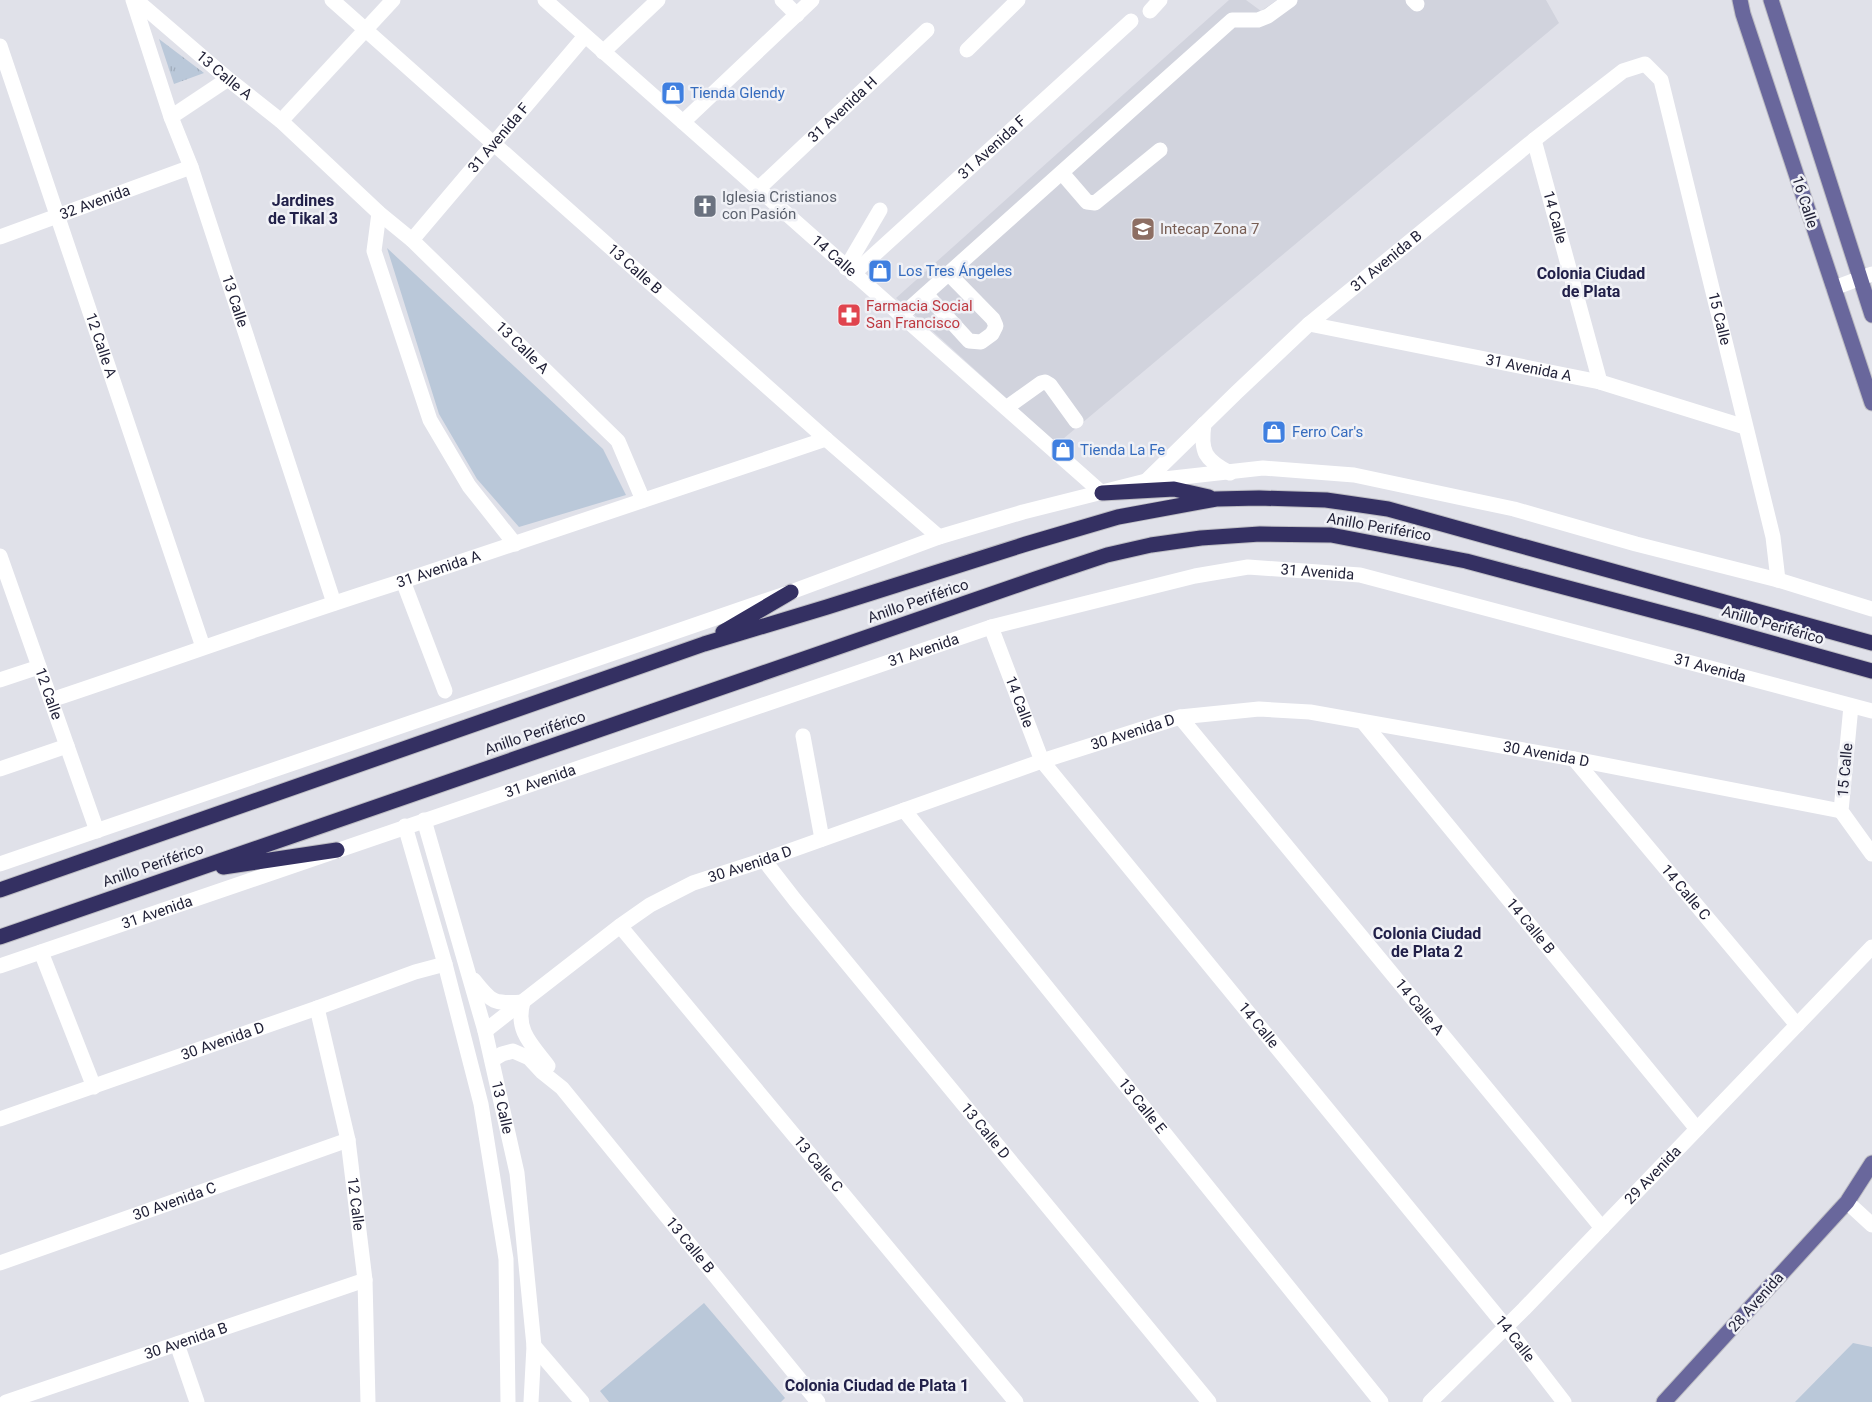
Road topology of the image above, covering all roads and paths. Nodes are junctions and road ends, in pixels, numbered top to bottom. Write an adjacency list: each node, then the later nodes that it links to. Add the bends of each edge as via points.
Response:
1 (135, 0): 21 (street, 13 Calle A); 22 (street, 13 Calle)
2 (332, 0): 14 (street, 13 Calle B)
3 (393, 0): 14 (street)
4 (545, 0): 16 (street, 14 Calle)
5 (658, 0): 19 (street)
6 (782, 0): 12 (street)
7 (812, 0): 12 (street)
8 (1018, 0): 18 (street)
9 (1290, 0): 29 (street, via 1258,20 1232,20)
10 (1740, 0): 39 (main road, 16 Calle)
11 (1771, 0): 38 (main road, 16 Calle)
12 (797, 14): 24 (street)
13 (1131, 21): 36 (street, 31 Avenida F)
14 (366, 30): 23 (street); 26 (street, 13 Calle B)
15 (926, 30): 30 (street, 31 Avenida H)
16 (585, 36): 19 (street, 14 Calle); 26 (street, 31 Avenida F)
17 (0, 46): 33 (street, 12 Calle A)
18 (968, 50)
19 (603, 52): 24 (street, 14 Calle)
20 (1645, 64): 25 (street, 31 Avenida B, via 1623,71); 49 (street, 15 Calle, via 1661,80)
21 (228, 78): 22 (street); 23 (street, 13 Calle A)
22 (171, 117): 28 (street, 13 Calle)
23 (281, 121): 32 (street, 13 Calle A)
24 (683, 122): 30 (street, 14 Calle)
25 (1534, 140): 43 (street, 31 Avenida B); 44 (street, 14 Calle)
26 (493, 143): 35 (street, 31 Avenida F); 50 (street, 13 Calle B)
27 (1160, 150): 29 (street, via 1095,203 1087,202)
28 (190, 167): 33 (street, 32 Avenida); 63 (street, 13 Calle)
29 (1062, 173): 37 (street)
30 (758, 188): 36 (street, 14 Calle)
31 (880, 210): 36 (street)
32 (379, 213): 35 (street, 13 Calle A); 57 (street, via 374,251 430,420 469,486)
33 (57, 217): 34 (street, 32 Avenida); 68 (street, 12 Calle A)
34 (0, 237)
35 (412, 240): 55 (street, 13 Calle A, via 618,441)
36 (849, 271): 42 (street, 14 Calle)
37 (949, 274): 40 (street); 40 (street, via 993,319 996,326 992,334 981,342 969,341)
38 (1866, 276): 39 (street); 41 (main road, 16 Calle)
39 (1834, 288): 45 (main road, 16 Calle)
40 (926, 294): 42 (street)
41 (1872, 315)
42 (902, 316): 46 (street, 14 Calle)
43 (1310, 324): 44 (street, 31 Avenida A); 48 (street, 31 Avenida B)
44 (1600, 382): 49 (street, 31 Avenida A)
45 (1872, 403)
46 (1006, 408): 47 (street, via 1045,382); 53 (street, 14 Calle)
47 (1076, 421)
48 (1204, 424): 51 (street, via 1206,457); 52 (street, 31 Avenida B)
49 (1745, 427): 59 (street, 15 Calle, via 1773,538)
50 (826, 439): 55 (street, 31 Avenida A); 56 (street, 13 Calle B)
51 (1230, 473): 52 (street); 59 (street, via 1263,468 1354,476 1514,509)
52 (1146, 481): 53 (street)
53 (1102, 493): 54 (highway, via 1174,489); 56 (street)
54 (1216, 499): 66 (highway, Anillo Periférico, via 1326,500 1388,509); 67 (highway, Anillo Periférico, via 1118,517)
55 (643, 500): 57 (street, 31 Avenida A)
56 (939, 537): 61 (street)
57 (515, 544): 60 (street, 31 Avenida A)
58 (0, 556): 62 (street, 12 Calle)
59 (1778, 580): 64 (street)
60 (403, 581): 63 (street, 31 Avenida A); 72 (street)
61 (791, 592): 67 (highway); 87 (street)
62 (6, 595): 69 (street, 12 Calle)
63 (334, 603): 68 (street, 31 Avenida A)
64 (1872, 609)
65 (991, 627): 74 (street, 31 Avenida, via 1195,576 1248,567 1360,575); 81 (street, 14 Calle); 85 (street, 31 Avenida)
66 (1872, 643)
67 (704, 644): 94 (highway, Anillo Periférico)
68 (203, 647): 73 (street, 31 Avenida A)
69 (39, 667): 71 (street); 73 (street, 12 Calle)
70 (1872, 671): 93 (highway, Anillo Periférico, via 1466,561 1331,535 1260,534 1201,538 1107,555)
71 (0, 680)
72 (446, 691)
73 (51, 700): 79 (street, 12 Calle)
74 (1851, 706): 75 (street, 31 Avenida); 84 (street, 15 Calle)
75 (1872, 712)
76 (1180, 717): 77 (street, 30 Avenida D, via 1259,709 1310,712); 81 (street, 30 Avenida D); 116 (street, 14 Calle A)
77 (1363, 722): 80 (street, 30 Avenida D); 110 (street, 14 Calle B)
78 (802, 736): 88 (street)
79 (67, 746): 82 (street); 87 (street, 12 Calle)
80 (1574, 759): 84 (street, 30 Avenida D); 104 (street, 14 Calle C)
81 (1042, 761): 83 (street, 30 Avenida D); 119 (street, 14 Calle)
82 (0, 769)
83 (904, 810): 88 (street, 30 Avenida D); 131 (street, 13 Calle E)
84 (1842, 811): 90 (street, 15 Calle)
85 (424, 820): 86 (street, 31 Avenida); 101 (street, 13 Calle)
86 (405, 826): 89 (street, 31 Avenida); 99 (street, 13 Calle)
87 (97, 831): 92 (street)
88 (822, 839): 91 (street, 30 Avenida D)
89 (337, 850): 93 (highway); 98 (street, 31 Avenida)
90 (1872, 854)
91 (764, 860): 95 (street, 30 Avenida D, via 693,883 650,905); 130 (street, 13 Calle D)
92 (0, 864)
93 (187, 872): 96 (highway, Anillo Periférico)
94 (0, 890)
95 (620, 926): 102 (street, 30 Avenida D); 129 (street, 13 Calle C)
96 (0, 937)
97 (1872, 947): 104 (street, 29 Avenida)
98 (41, 952): 100 (street, 31 Avenida); 107 (street)
99 (445, 964): 103 (street, 30 Avenida D); 125 (street, 13 Calle, via 481,1104 506,1259)
100 (0, 966)
101 (469, 973): 102 (street, via 489,999 502,1004); 105 (street, 13 Calle)
102 (523, 1002): 105 (street, 30 Avenida D); 108 (street, 13 Calle B, via 519,1014 522,1028)
103 (317, 1008): 107 (street, 30 Avenida D); 111 (street, 12 Calle)
104 (1797, 1026): 110 (street, 29 Avenida)
105 (485, 1031): 106 (street, 13 Calle)
106 (492, 1060): 108 (street, 13 Calle B, via 514,1051 529,1058); 121 (street, 13 Calle, via 517,1173)
107 (94, 1087): 109 (street, 30 Avenida D)
108 (562, 1088): 128 (street, 13 Calle B)
109 (0, 1119)
110 (1697, 1129): 116 (street, 29 Avenida)
111 (348, 1140): 117 (street, 30 Avenida C); 118 (street, 12 Calle)
112 (1872, 1163): 114 (main road, 28 Avenida)
113 (1872, 1186): 114 (main road, 28 Avenida)
114 (1847, 1202): 115 (street); 134 (main road, 28 Avenida)
115 (1872, 1225)
116 (1602, 1228): 119 (street, 29 Avenida)
117 (0, 1263)
118 (365, 1280): 120 (street, 30 Avenida B); 124 (street, 12 Calle)
119 (1506, 1327): 132 (street, 29 Avenida); 133 (street, 14 Calle)
120 (177, 1344): 122 (street, 30 Avenida B); 123 (street)
121 (534, 1346): 126 (street, 13 Calle); 127 (street)
122 (6, 1402)
123 (197, 1402)
124 (368, 1402)
125 (508, 1402)
126 (531, 1402)
127 (582, 1402)
128 (818, 1402)
129 (1016, 1402)
130 (1209, 1402)
131 (1381, 1402)
132 (1430, 1402)
133 (1564, 1402)
134 (1664, 1402)

